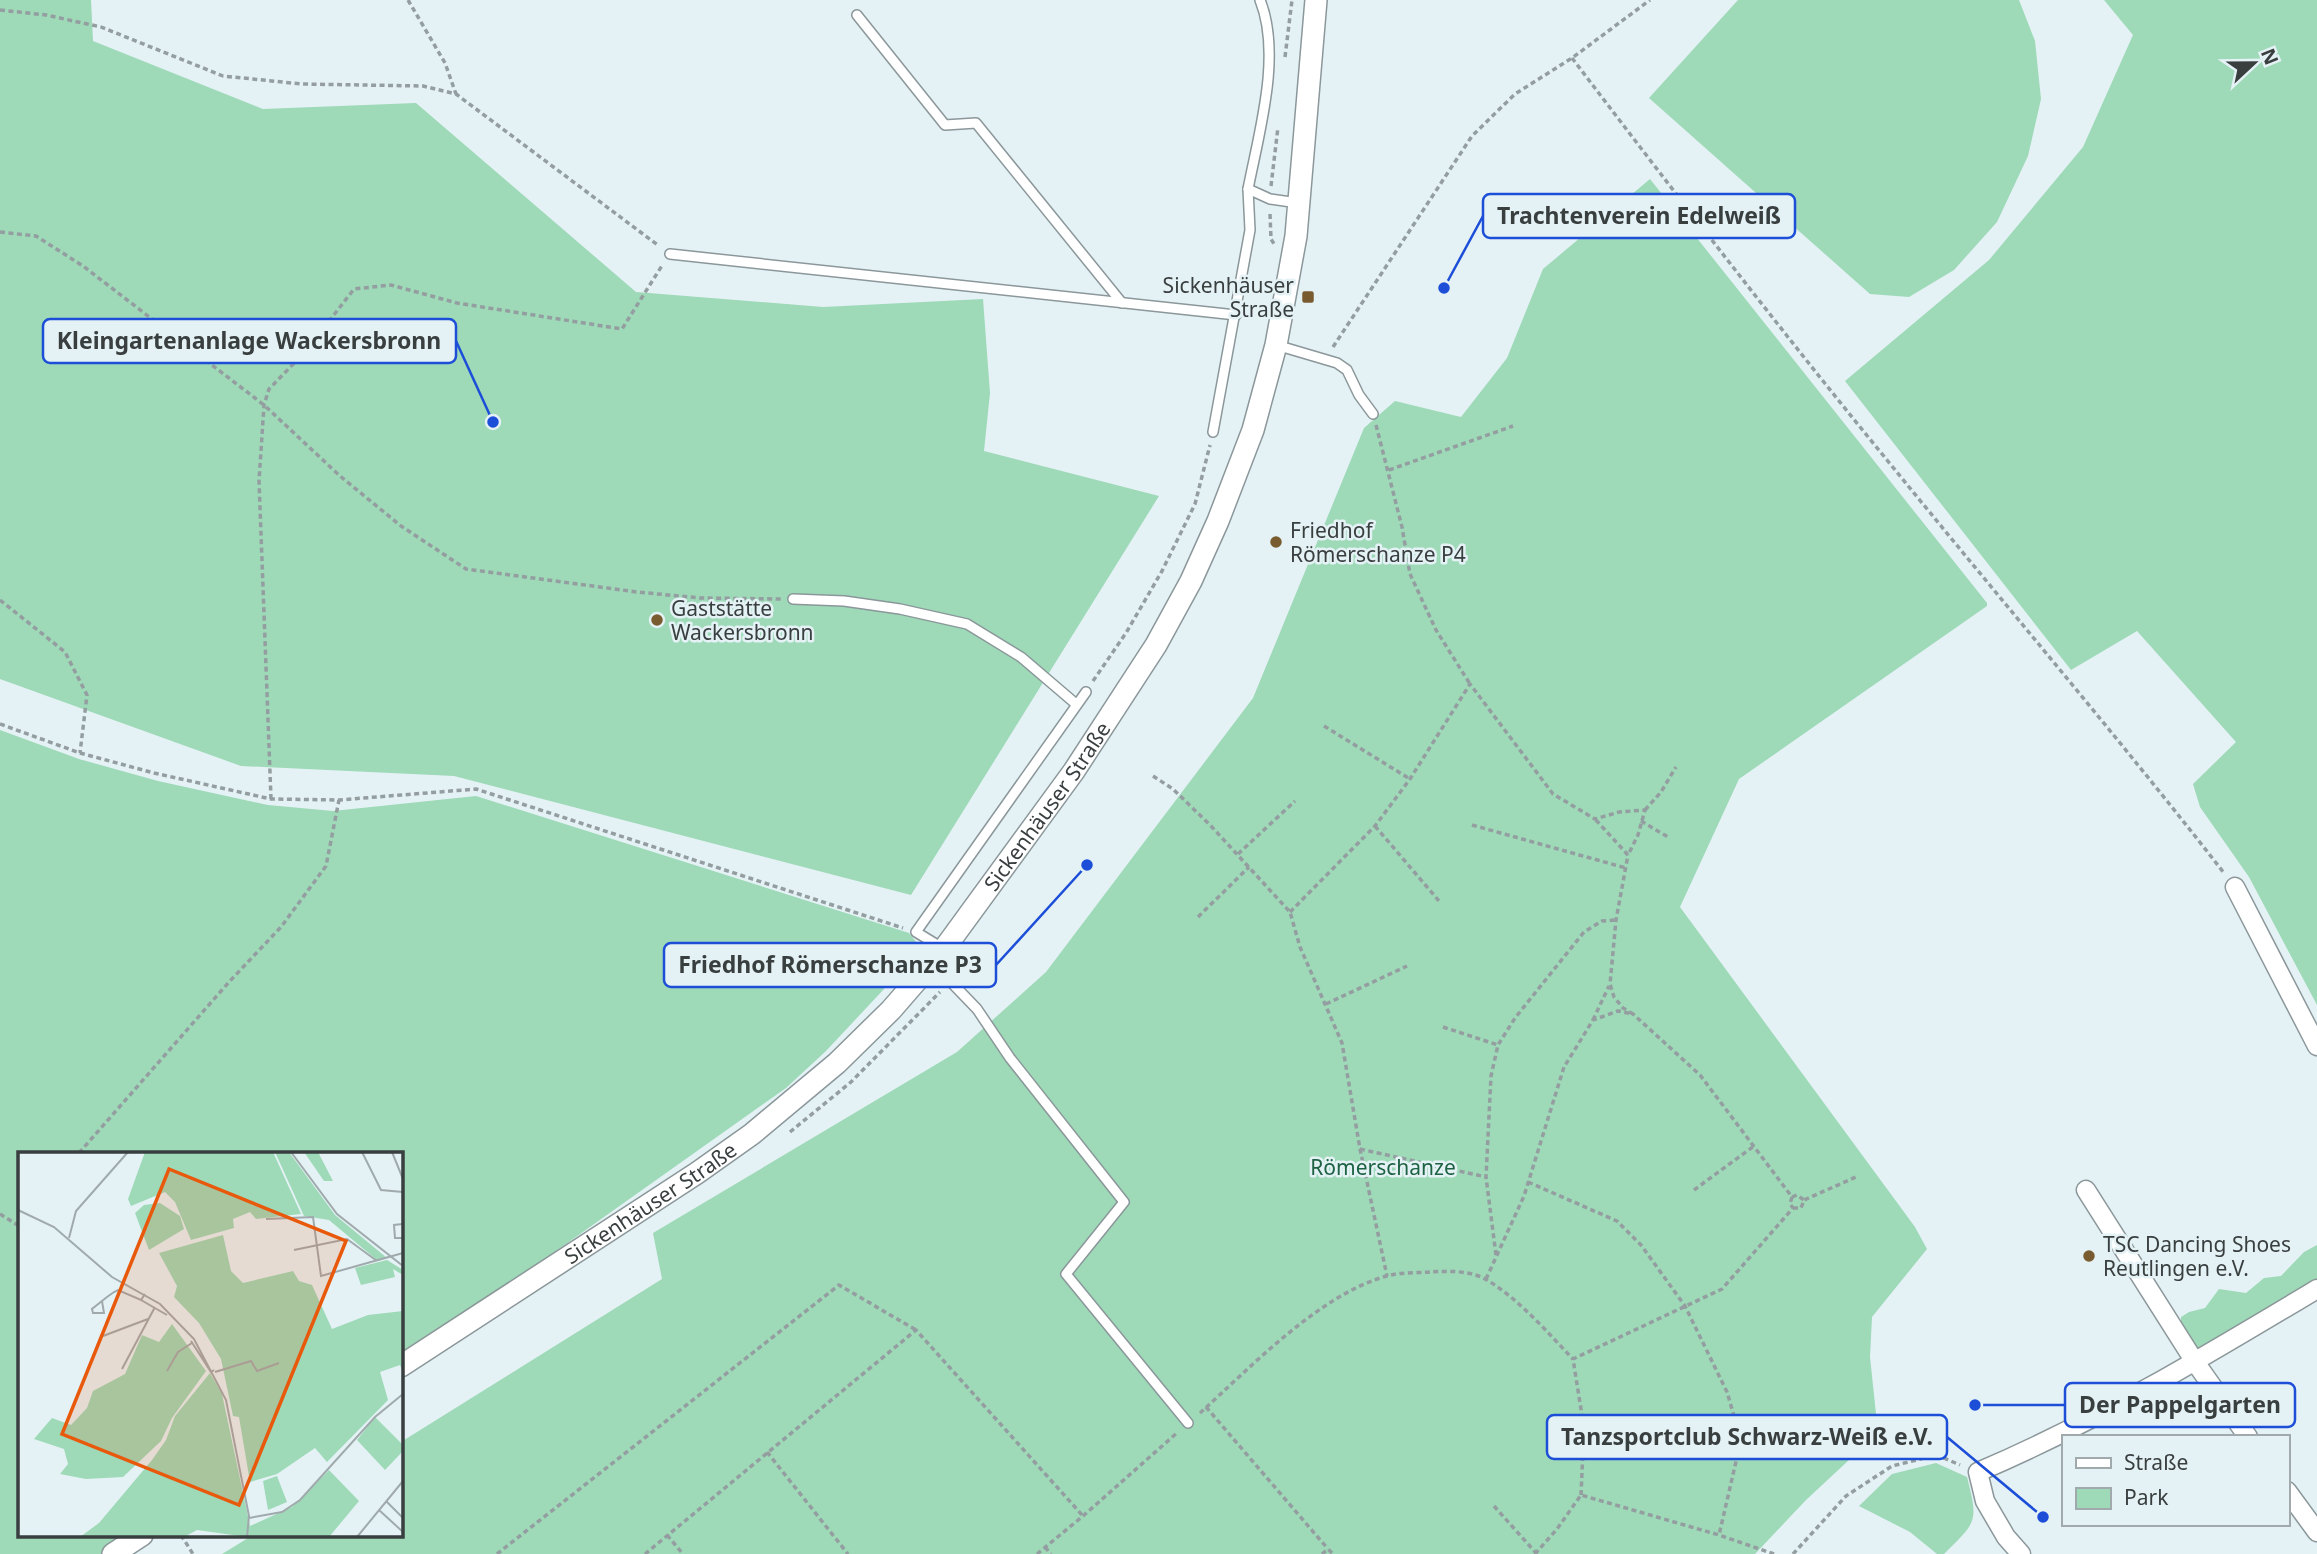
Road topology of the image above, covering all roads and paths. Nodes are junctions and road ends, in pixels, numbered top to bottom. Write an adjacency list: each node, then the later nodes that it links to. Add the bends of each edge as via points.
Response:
1 (408, 0): 8 (path)
2 (1260, 0): 9 (lane, via 1271,58)
3 (1316, 0): 10 (street, Sickenhäuser Straße)
4 (1650, 0): 7 (path)
5 (0, 10): 8 (path, via 101,26 223,76 302,84 423,86)
6 (857, 15): 13 (lane, via 945,125 976,123)
7 (1572, 58): 16 (path, via 1515,94 1472,136); 46 (path, via 1725,259)
8 (456, 94): 12 (path)
9 (1248, 189): 10 (lane, via 1270,200); 14 (lane, via 1250,230)
10 (1300, 203): 15 (street, Sickenhäuser Straße)
11 (0, 232): 17 (path, via 36,236 83,266)
12 (670, 254): 13 (lane); 17 (path, via 622,329 457,303 391,285 354,289 269,389)
13 (1122, 303): 14 (lane)
14 (1236, 315): 20 (lane)
15 (1276, 345): 16 (lane); 52 (street, Sickenhäuser Straße, via 1238,472 1174,612 1082,761)
16 (1326, 358): 18 (lane, via 1347,370)
17 (264, 405): 22 (path, via 401,526 466,569 700,598); 33 (path, via 259,481)
18 (1373, 414): 21 (path)
19 (1513, 426): 21 (path)
20 (1213, 432): 25 (path, via 1195,504 1162,571)
21 (1389, 470): 24 (path, via 1410,574 1436,630)
22 (793, 599): 26 (lane, via 855,602 967,624 1021,657)
23 (0, 600): 29 (path, via 65,652 82,684 87,695)
24 (1469, 684): 32 (path); 37 (path, via 1553,794)
25 (1086, 692): 26 (lane)
26 (1076, 704): 51 (lane)
27 (0, 724): 29 (path)
28 (1324, 726): 32 (path)
29 (80, 753): 33 (path)
30 (1676, 766): 36 (path)
31 (1153, 776): 42 (path, via 1173,789)
32 (1410, 779): 40 (path)
33 (271, 799): 34 (path)
34 (338, 800): 51 (path, via 476,789); 64 (path, via 326,866 281,927)
35 (1295, 801): 42 (path)
36 (1645, 810): 37 (path); 38 (path)
37 (1595, 818): 43 (path)
38 (1641, 821): 41 (path); 43 (path)
39 (1472, 825): 45 (path)
40 (1375, 826): 47 (path); 48 (path)
41 (1668, 837)
42 (1238, 854): 44 (path)
43 (1628, 855): 45 (path)
44 (1249, 867): 48 (path); 49 (path)
45 (1626, 868): 50 (path)
46 (2235, 887): 61 (street)
47 (1439, 901)
48 (1290, 912): 56 (path)
49 (1198, 917)
50 (1616, 920): 55 (path); 60 (path, via 1602,921 1584,932)
51 (916, 932): 52 (lane)
52 (944, 949): 54 (street, Sickenhäuser Straße)
53 (1407, 966): 56 (path)
54 (929, 967): 83 (street, Sickenhäuser Straße, via 837,1063 752,1134); 85 (lane, via 977,1009 1124,1202 1066,1274)
55 (1610, 984): 57 (path, via 1623,1008); 58 (path)
56 (1326, 1004): 63 (path, via 1342,1044)
57 (1633, 1014): 58 (path, via 1618,1011); 62 (path, via 1700,1075)
58 (1593, 1020): 67 (path, via 1564,1066)
59 (1443, 1027): 60 (path)
60 (1498, 1045): 65 (path, via 1491,1076)
61 (2317, 1046)
62 (1754, 1146): 68 (path); 70 (path)
63 (1360, 1149): 65 (path); 76 (path)
64 (80, 1152)
65 (1486, 1177): 75 (path)
66 (1856, 1177): 71 (path)
67 (1528, 1182): 75 (path); 79 (path, via 1617,1220)
68 (1694, 1190)
69 (2086, 1190): 82 (street)
70 (1792, 1197): 71 (path); 72 (path)
71 (1804, 1200): 72 (path, via 1801,1208)
72 (1793, 1208): 79 (path, via 1722,1289)
73 (0, 1214): 74 (path)
74 (18, 1225)
75 (1496, 1258): 77 (path)
76 (1387, 1276): 77 (path, via 1440,1271 1467,1272); 84 (path, via 1341,1295 1307,1319)
77 (1486, 1279): 81 (path, via 1526,1311)
78 (2317, 1289): 82 (street)
79 (1685, 1306): 81 (path); 95 (path, via 1727,1392 1741,1440)
80 (916, 1330): 87 (path); 92 (path); 102 (path, via 839,1285)
81 (1573, 1359): 90 (path, via 1584,1428)
82 (2195, 1362): 86 (street); 88 (street, via 2026,1452)
83 (402, 1365)
84 (1206, 1407): 85 (path); 99 (path)
85 (1188, 1423): 92 (path)
86 (2247, 1435)
87 (767, 1452): 94 (path); 105 (path)
88 (1978, 1472): 112 (path, via 1937,1455 1892,1466 1846,1496); 113 (street, via 1985,1501)
89 (2289, 1494): 93 (street)
90 (1581, 1495): 95 (path); 110 (path)
91 (1494, 1506): 110 (path)
92 (1083, 1516): 98 (path)
93 (2317, 1532)
94 (667, 1535): 103 (path); 104 (path)
95 (1719, 1535): 111 (path)
96 (140, 1536): 100 (street)
97 (182, 1536): 101 (path)
98 (1045, 1547): 106 (path); 107 (path)
99 (1328, 1549): 108 (path); 109 (path)
100 (113, 1554)
101 (193, 1554)
102 (496, 1554)
103 (645, 1554)
104 (683, 1554)
105 (848, 1554)
106 (1037, 1554)
107 (1051, 1554)
108 (1322, 1554)
109 (1333, 1554)
110 (1536, 1554)
111 (1774, 1554)
112 (1793, 1554)
113 (2021, 1554)

